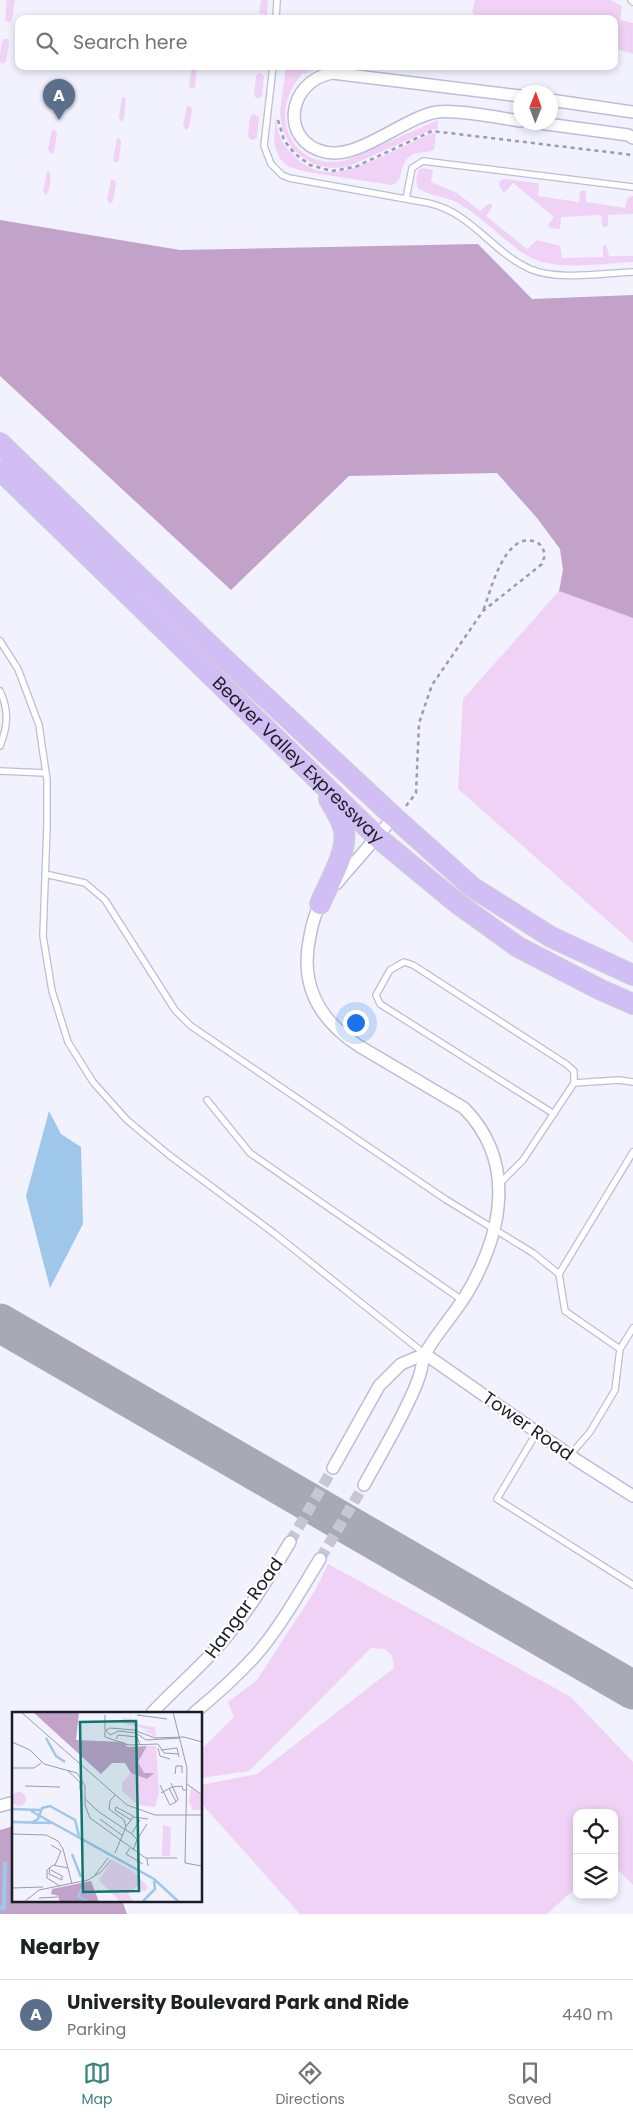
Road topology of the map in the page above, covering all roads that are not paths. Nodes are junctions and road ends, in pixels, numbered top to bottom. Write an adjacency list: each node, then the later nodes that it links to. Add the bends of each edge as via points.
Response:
1 (276, 0): 2 (lane)
2 (276, 15)
3 (273, 70): 11 (lane, via 264,146 276,169 296,180)
4 (513, 95): 7 (street, via 332,72 317,76 305,85 297,97 294,112 296,126 303,139 316,150 330,153 350,150 436,112)
5 (558, 101): 6 (street)
6 (633, 112)
7 (513, 120)
8 (558, 126): 9 (street)
9 (633, 138)
10 (633, 187): 11 (lane, via 423,161 412,168)
11 (406, 199): 12 (lane, via 437,205 456,213 514,259 536,271 560,274)
12 (633, 272)
13 (0, 443): 21 (highway, Beaver Valley Expressway)
14 (0, 470): 20 (highway, Beaver Valley Expressway)
15 (0, 641): 19 (lane, via 18,669 40,725)
16 (0, 691): 17 (lane, via 7,720)
17 (0, 746)
18 (0, 771): 19 (lane)
19 (46, 773): 23 (lane, via 48,826)
20 (319, 782): 22 (highway, Beaver Valley Expressway); 24 (highway, via 341,821 345,837 342,854)
21 (394, 818): 22 (street); 25 (highway, Beaver Valley Expressway, via 472,887 551,937)
22 (377, 837): 24 (street); 26 (highway, Beaver Valley Expressway, via 457,903 518,947)
23 (45, 874): 33 (lane, via 85,883 105,900 174,1010 191,1026 445,1200); 38 (lane, via 43,936 52,991 68,1042 94,1082 127,1120 169,1155 275,1234)
24 (320, 904): 32 (street, via 312,926 306,963 313,994 323,1014 359,1046 464,1108 488,1140)
25 (633, 975)
26 (633, 1004)
27 (633, 1082): 28 (lane)
28 (574, 1083): 30 (lane); 30 (lane, via 574,1071 566,1064 412,965 404,962 390,970 376,995 380,1004)
29 (207, 1100): 35 (lane, via 250,1153)
30 (554, 1114): 32 (lane, via 523,1160)
31 (633, 1152): 34 (lane)
32 (499, 1184): 33 (street)
33 (495, 1228): 34 (lane, via 533,1252); 35 (street, via 485,1258)
34 (559, 1274): 37 (lane, via 565,1311)
35 (462, 1300): 38 (street)
36 (633, 1328): 37 (lane)
37 (620, 1349): 40 (lane, via 615,1390 590,1432)
38 (425, 1354): 39 (street, Tower Road); 41 (street, via 401,1364 379,1386); 42 (street, via 407,1406)
39 (537, 1432): 40 (street, Tower Road); 46 (lane, via 497,1498)
40 (570, 1455): 43 (street, Tower Road)
41 (333, 1468)
42 (364, 1485)
43 (633, 1496)
44 (290, 1542): 47 (street, Hangar Road, via 228,1635)
45 (320, 1559): 48 (street, Hangar Road, via 255,1655)
46 (633, 1585)
47 (153, 1712)
48 (195, 1712)

